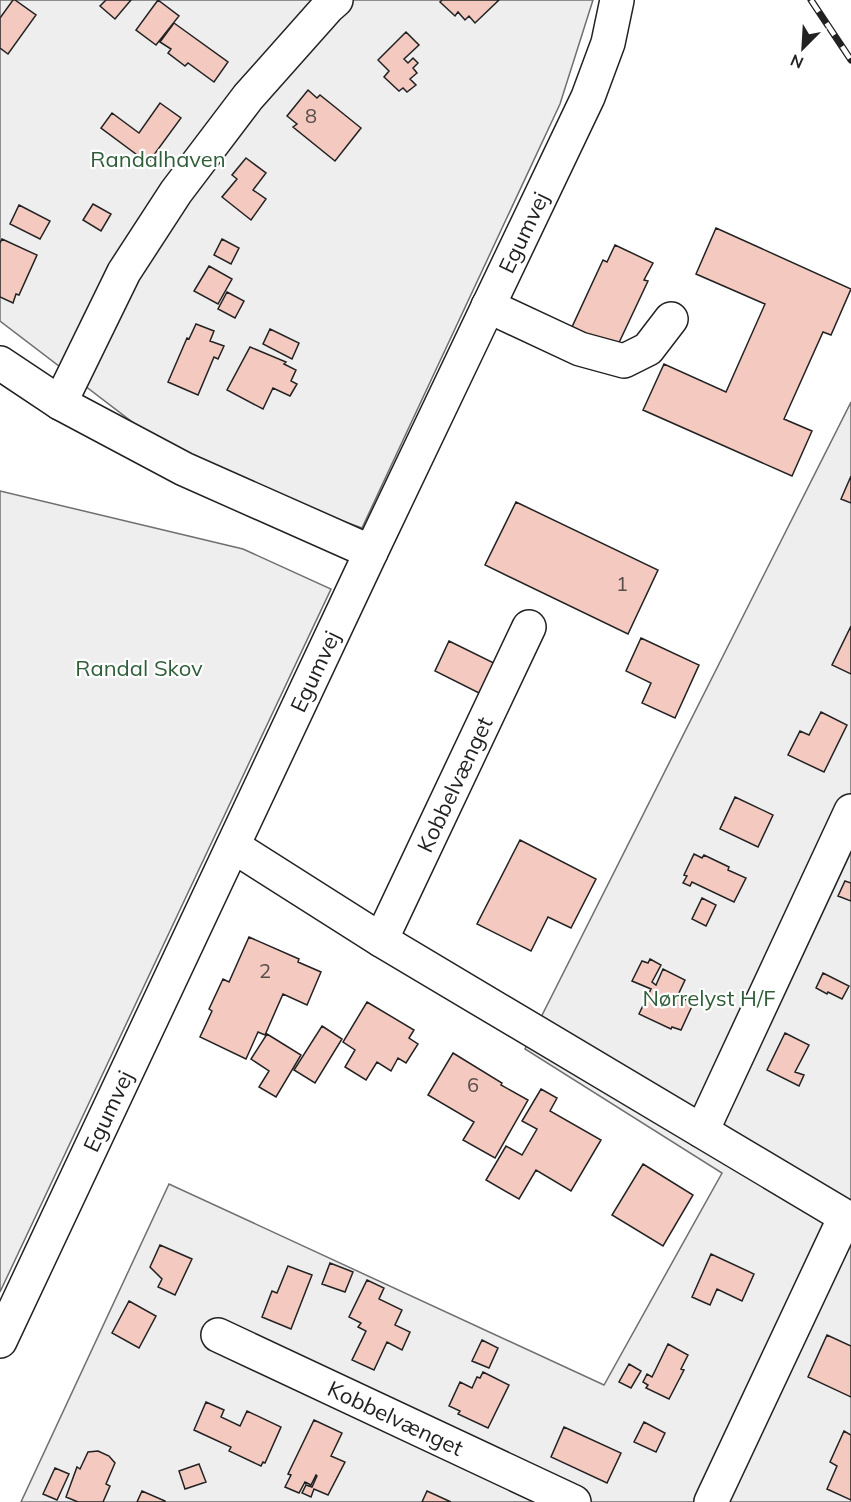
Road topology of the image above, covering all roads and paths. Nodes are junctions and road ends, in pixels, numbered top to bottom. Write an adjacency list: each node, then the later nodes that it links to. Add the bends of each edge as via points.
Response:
1 (336, 0): 6 (street, via 248,98 176,192 124,272)
2 (617, 0): 3 (street, Egumvej, via 608,43 588,97)
3 (488, 306): 4 (street, via 580,349 624,361 648,349); 7 (street, Egumvej)
4 (671, 319)
5 (0, 363): 6 (street)
6 (60, 403): 7 (street, via 184,469)
7 (371, 552): 10 (street, Egumvej)
8 (529, 627): 11 (street, Kobbelvænget)
9 (851, 811): 12 (street)
10 (233, 846): 11 (street); 15 (street, Egumvej)
11 (381, 940): 12 (street)
12 (702, 1131): 13 (street)
13 (848, 1219): 17 (street)
14 (219, 1335): 16 (street, Kobbelvænget)
15 (0, 1341)
16 (574, 1502)
17 (711, 1502)

